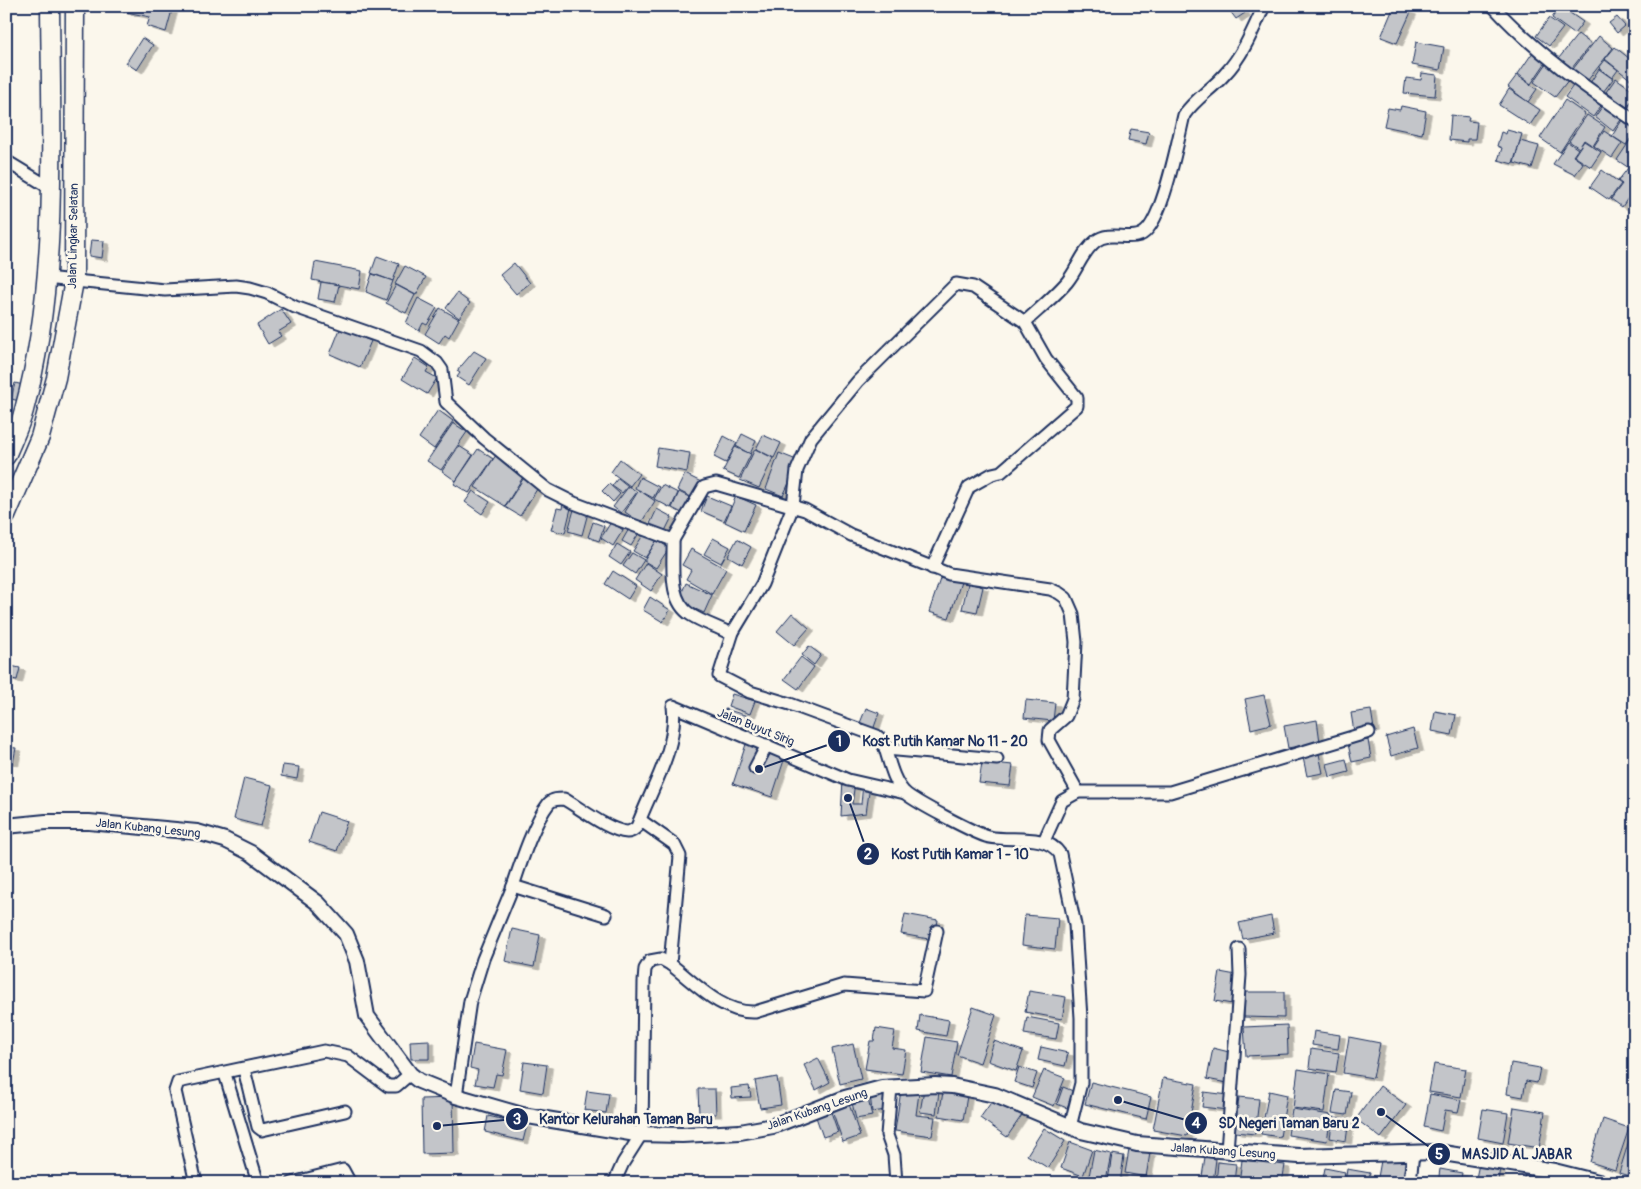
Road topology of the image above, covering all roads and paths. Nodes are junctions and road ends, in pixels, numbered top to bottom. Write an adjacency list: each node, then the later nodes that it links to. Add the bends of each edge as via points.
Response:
1 (50, 6): 7 (highway, Jalan Lingkar Selatan)
2 (75, 6): 9 (highway, Jalan Lingkar Selatan)
3 (1264, 6): 10 (street, via 1230,69 1192,103 1184,115 1160,207 1150,229 1140,236 1111,235 1097,240 1079,260 1067,281)
4 (1493, 6): 5 (street, via 1545,54)
5 (1635, 121)
6 (6, 161): 7 (street)
7 (52, 189): 8 (highway, Jalan Lingkar Selatan)
8 (45, 278): 9 (street); 11 (highway, Jalan Lingkar Selatan, via 24,412)
9 (74, 281): 13 (highway, Jalan Lingkar Selatan, via 58,369 40,437); 14 (street, via 165,290 250,288 267,292 295,307 421,350 442,370 446,402 548,490)
10 (1026, 322): 12 (street, via 973,287 956,284 858,381 811,438 797,470); 15 (street, via 1046,359 1077,398 1078,406 1001,472 969,487)
11 (6, 456)
12 (793, 506): 14 (street, via 716,484 709,485 701,491); 15 (street, via 851,535); 16 (street, via 762,584)
13 (6, 516)
14 (673, 540): 16 (street, via 674,591 678,602 692,616)
15 (932, 568): 22 (street, via 949,574 1050,589 1066,598 1076,642 1073,699 1066,716 1050,730 1049,740)
16 (733, 632): 19 (street, via 719,676 750,692 878,736)
17 (1369, 732): 22 (street, via 1170,792)
18 (766, 745): 21 (street); 23 (street, Jalan Buyut Sirig, via 848,780); 24 (street, Jalan Buyut Sirig, via 673,706 668,754)
19 (886, 749): 20 (street); 23 (street, via 897,782)
20 (997, 759)
21 (755, 768)
22 (1078, 792): 26 (street, via 1062,801)
23 (905, 793): 26 (street, via 965,828 988,837)
24 (640, 820): 27 (street, via 632,832 626,832 564,799 550,802 526,848); 31 (street, via 674,844 680,856)
25 (6, 826): 34 (street, Jalan Kubang Lesung, via 89,822 197,832 225,840 251,853 318,903 346,934 357,961 367,1016)
26 (1044, 841): 38 (street, via 1060,854 1078,956 1082,1067)
27 (513, 886): 28 (street); 36 (street, via 483,959 470,1002)
28 (606, 915)
29 (938, 931): 31 (street, via 924,991 844,985 754,1012 728,1008)
30 (1239, 949): 40 (street, via 1240,975)
31 (670, 964): 39 (street, via 655,958 645,969)
32 (244, 1069): 33 (street); 34 (street, via 324,1050 348,1056 388,1086 396,1086); 37 (street, via 258,1127 262,1130)
33 (225, 1074): 42 (street, via 184,1079 178,1082 175,1091); 43 (street)
34 (410, 1074): 36 (street, Jalan Kubang Lesung)
35 (891, 1087): 38 (street, Jalan Kubang Lesung, via 952,1086 995,1094); 39 (street, Jalan Kubang Lesung, via 845,1098 773,1126 714,1133); 47 (street, via 888,1138 894,1155)
36 (456, 1096): 39 (street, Jalan Kubang Lesung, via 522,1115 591,1128)
37 (345, 1111)
38 (1070, 1127): 40 (street, Jalan Kubang Lesung, via 1137,1144)
39 (642, 1133): 46 (street)
40 (1227, 1151): 41 (street, Jalan Kubang Lesung, via 1299,1156)
41 (1413, 1152): 48 (street); 49 (street, Jalan Kubang Lesung, via 1458,1155 1582,1176)
42 (196, 1183)
43 (258, 1183)
44 (292, 1183): 45 (street, via 343,1170)
45 (350, 1183)
46 (614, 1183)
47 (896, 1183)
48 (1410, 1183)
49 (1602, 1183)

